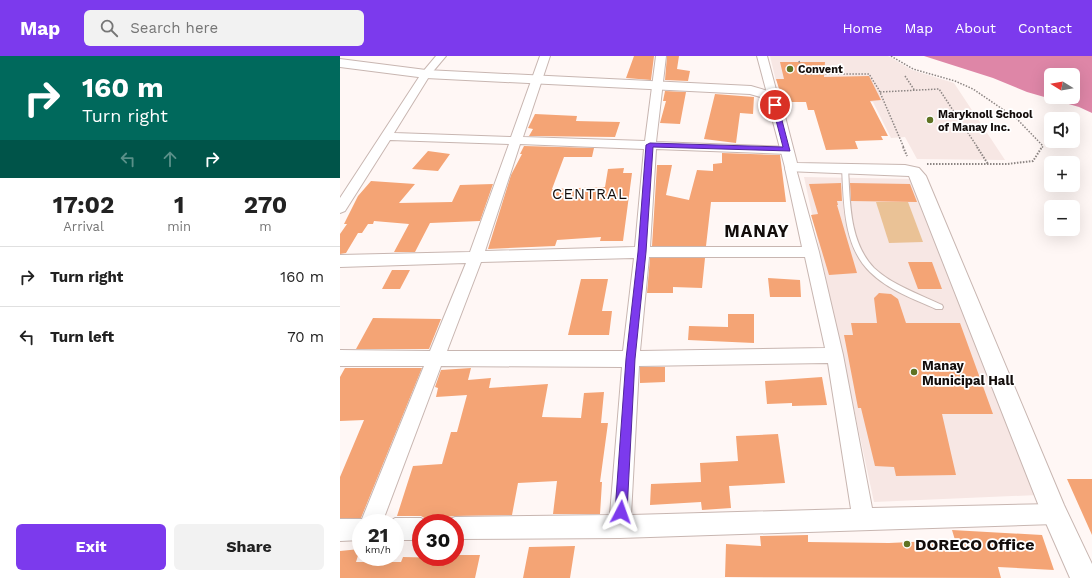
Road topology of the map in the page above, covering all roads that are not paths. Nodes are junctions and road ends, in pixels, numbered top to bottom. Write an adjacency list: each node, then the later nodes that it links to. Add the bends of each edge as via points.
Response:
1 (440, 56): 6 (street)
2 (545, 56): 7 (street)
3 (661, 56): 8 (street)
4 (762, 56): 9 (street)
5 (340, 63): 6 (street)
6 (426, 74): 7 (street); 10 (street)
7 (537, 78): 8 (street); 11 (street)
8 (659, 85): 9 (street, via 751,90); 12 (street)
9 (773, 97): 13 (street)
10 (387, 136): 11 (street); 15 (street)
11 (516, 141): 12 (street); 18 (street)
12 (650, 145): 13 (street); 16 (street)
13 (789, 159): 14 (street); 17 (street)
14 (845, 168): 20 (lane, via 846,204 852,230 866,263 900,289); 26 (street, via 905,170 918,176)
15 (340, 208)
16 (642, 252): 17 (street); 18 (street); 24 (street)
17 (812, 252): 21 (street)
18 (475, 258): 19 (street); 23 (street)
19 (340, 261)
20 (939, 307)
21 (835, 355): 24 (street); 27 (street)
22 (340, 358): 23 (street)
23 (437, 358): 24 (street); 25 (street)
24 (630, 359): 28 (street)
25 (375, 514)
26 (1055, 514): 27 (street); 32 (street)
27 (864, 518): 28 (street)
28 (620, 527): 29 (street)
29 (464, 528)
30 (352, 529): 31 (street)
31 (340, 530)
32 (1084, 578)

